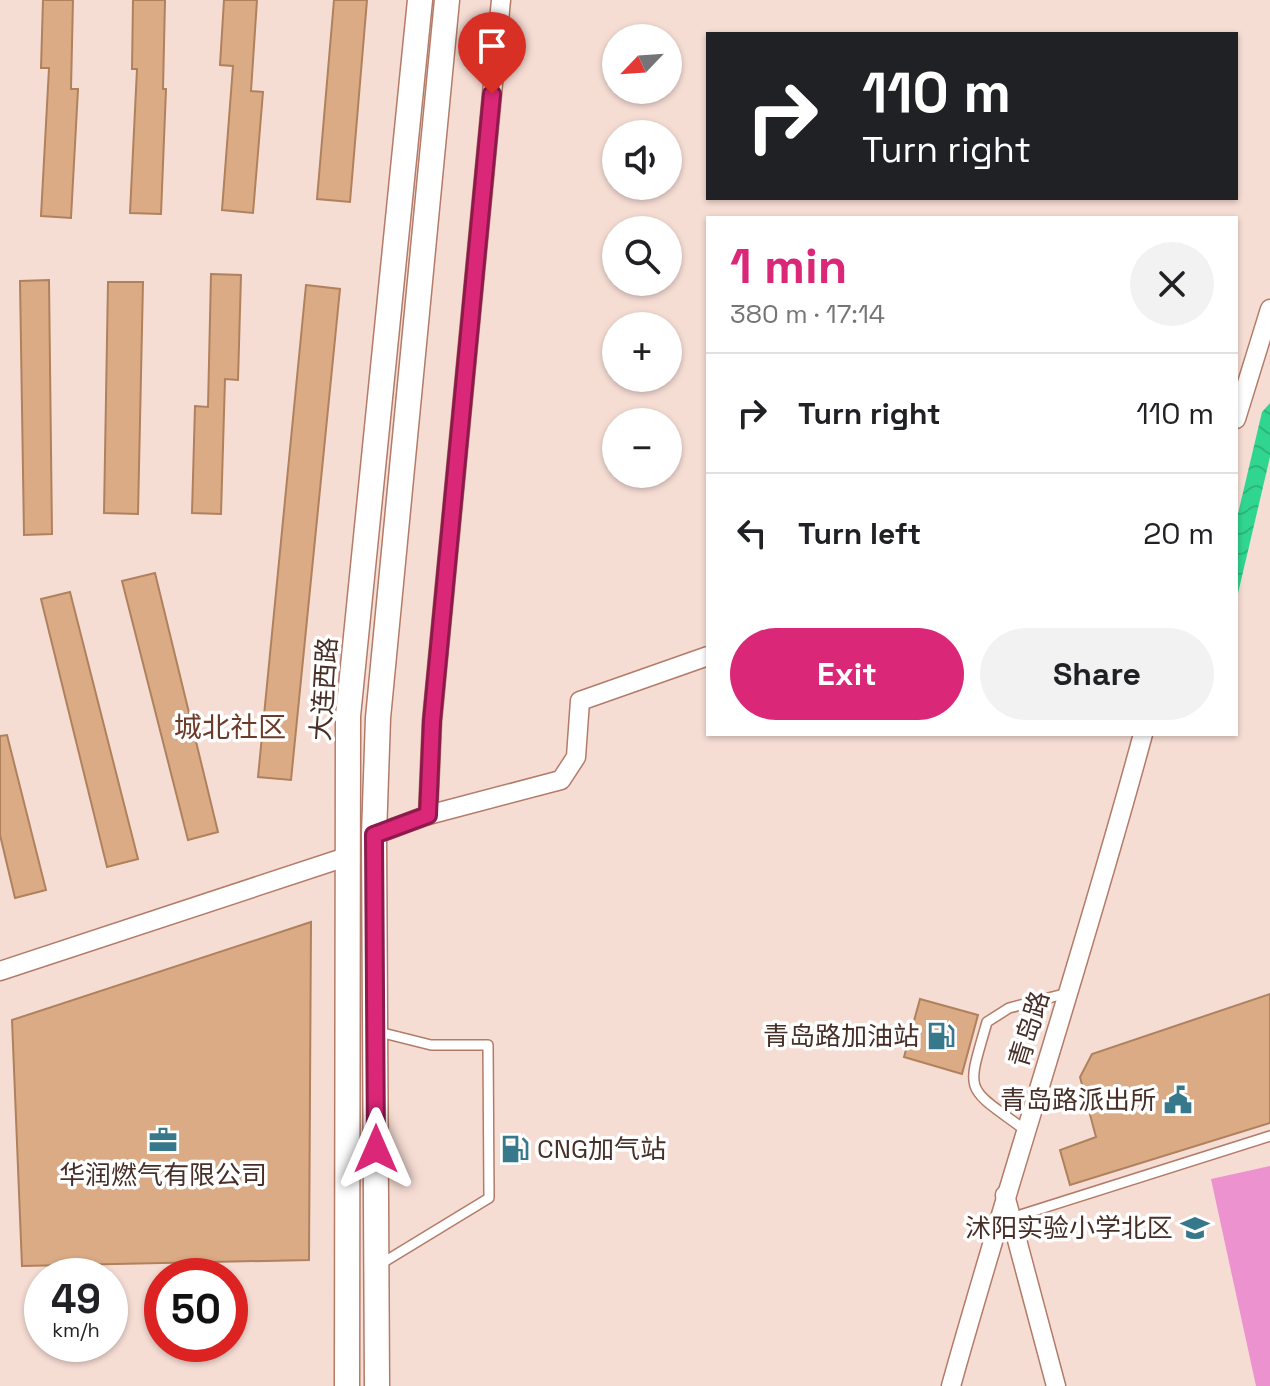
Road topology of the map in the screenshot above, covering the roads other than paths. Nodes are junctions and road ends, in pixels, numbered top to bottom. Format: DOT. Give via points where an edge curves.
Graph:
graph roads {
  1 [pos="420,0"];
  2 [pos="447,0"];
  3 [pos="501,0"];
  4 [pos="1270,309"];
  5 [pos="1261,370"];
  6 [pos="1238,415"];
  7 [pos="706,657"];
  8 [pos="1142,736"];
  9 [pos="428,815"];
  10 [pos="374,835"];
  11 [pos="346,857"];
  12 [pos="0,971"];
  13 [pos="1068,993"];
  14 [pos="375,1031"];
  15 [pos="1025,1130"];
  16 [pos="1270,1136"];
  17 [pos="1004,1194"];
  18 [pos="1011,1218"];
  19 [pos="376,1267"];
  20 [pos="347,1386"];
  21 [pos="377,1386"];
  22 [pos="951,1386"];
  23 [pos="1056,1386"];
  1 -- 11 [label="main road, 大连西路" via="348,716"];
  2 -- 10 [label="main road" via="378,718"];
  3 -- 9 [label="street" via="432,721"];
  4 -- 5 [label="street"];
  5 -- 6 [label="street"];
  7 -- 9 [label="street" via="580,701 576,757 561,780"];
  8 -- 13 [label="street, 青岛路"];
  9 -- 10 [label="street"];
  10 -- 14 [label="main road"];
  11 -- 12 [label="street"];
  11 -- 20 [label="main road, 大连西路"];
  13 -- 15 [label="street, 青岛路"];
  13 -- 15 [label="lane" via="1009,1008 987,1022 971,1077 977,1095"];
  14 -- 19 [label="main road"];
  14 -- 19 [label="lane" via="431,1045 488,1045 489,1182 489,1198"];
  15 -- 17 [label="street, 青岛路"];
  16 -- 18 [label="lane"];
  17 -- 18 [label="street"];
  17 -- 22 [label="street, 青岛路"];
  18 -- 23 [label="street"];
  19 -- 21 [label="main road"];
}
